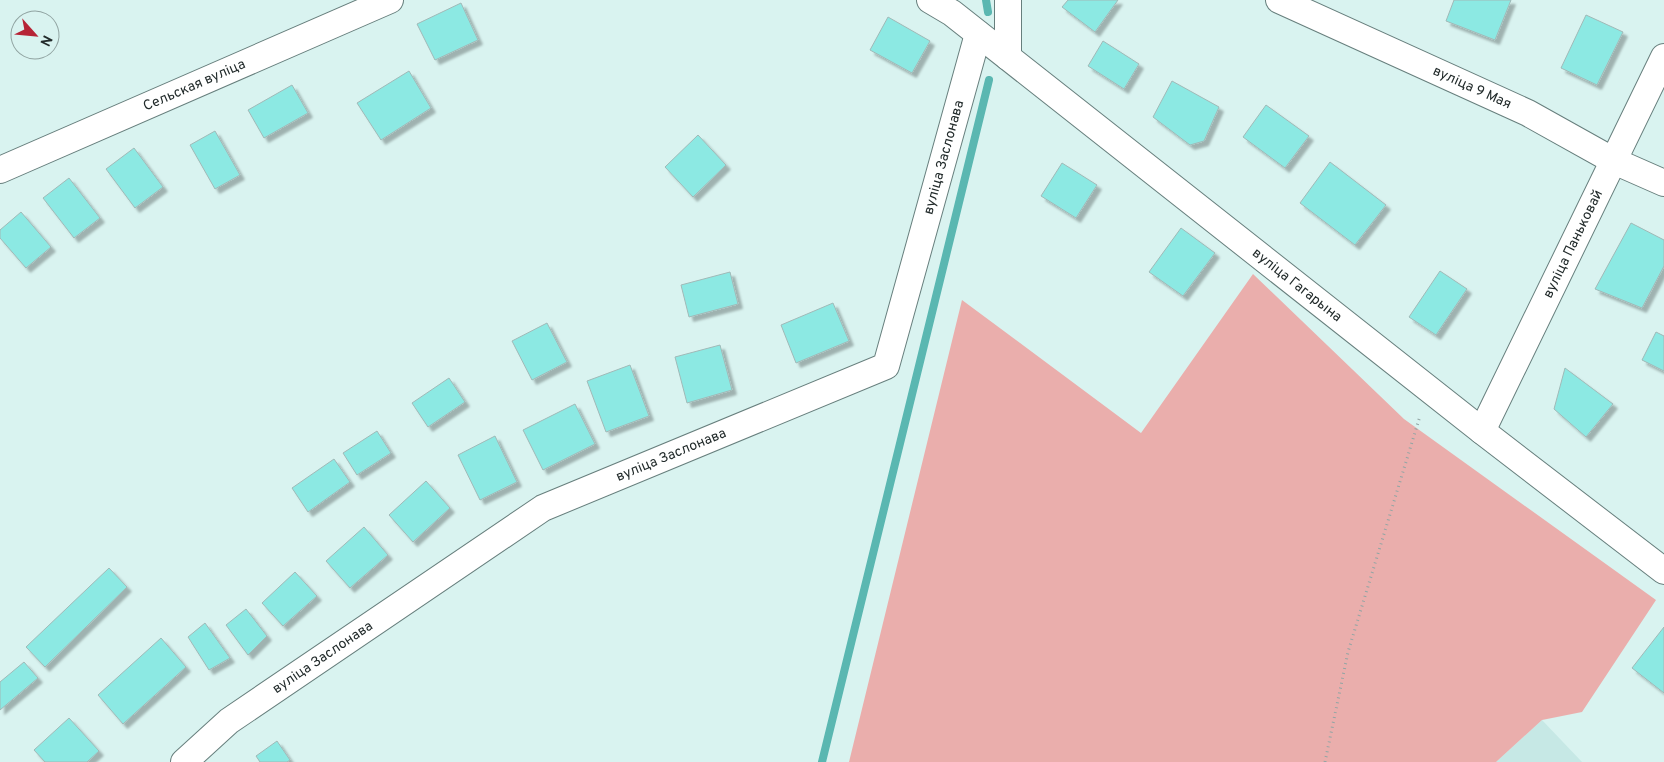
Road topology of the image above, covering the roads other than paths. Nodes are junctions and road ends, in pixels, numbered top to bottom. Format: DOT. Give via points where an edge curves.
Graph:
graph roads {
  1 [pos="390,0"];
  2 [pos="1008,0"];
  3 [pos="1279,0"];
  4 [pos="944,4"];
  5 [pos="978,34"];
  6 [pos="1008,57"];
  7 [pos="1664,57"];
  8 [pos="1614,161"];
  9 [pos="0,170"];
  10 [pos="1664,183"];
  11 [pos="1482,431"];
  12 [pos="1664,571"];
  13 [pos="184,762"];
  1 -- 9 [label="street, Сельская вуліца"];
  2 -- 6 [label="street"];
  3 -- 8 [label="street, вуліца 9 Мая" via="1528,113"];
  4 -- 5 [label="street, вуліца Гагарына"];
  5 -- 6 [label="street, вуліца Гагарына"];
  5 -- 13 [label="street, вуліца Заслонава" via="886,366 543,508 229,721"];
  6 -- 11 [label="street, вуліца Гагарына"];
  7 -- 8 [label="street, вуліца Паньковай"];
  8 -- 10 [label="street, вуліца 9 Мая"];
  8 -- 11 [label="street, вуліца Паньковай"];
  11 -- 12 [label="street, вуліца Гагарына"];
}
